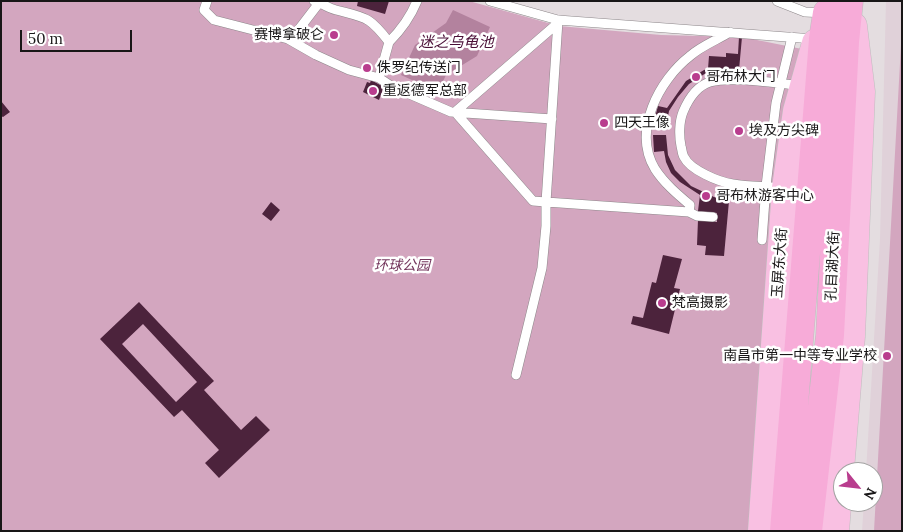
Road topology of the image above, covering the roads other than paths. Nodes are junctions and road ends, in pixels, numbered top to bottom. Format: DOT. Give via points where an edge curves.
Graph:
graph roads {
  1 [pos="207,1"];
  2 [pos="417,1"];
  3 [pos="490,1"];
  4 [pos="777,1"];
  5 [pos="316,2"];
  6 [pos="558,22"];
  7 [pos="829,22"];
  8 [pos="730,32"];
  9 [pos="288,39"];
  10 [pos="389,42"];
  11 [pos="379,78"];
  12 [pos="793,85"];
  13 [pos="455,112"];
  14 [pos="552,119"];
  15 [pos="776,187"];
  16 [pos="546,202"];
  17 [pos="689,212"];
  18 [pos="713,217"];
  19 [pos="762,240"];
  20 [pos="516,375"];
  21 [pos="762,531"];
  22 [pos="784,531"];
  23 [pos="808,531"];
  24 [pos="835,531"];
  1 -- 9 [label="lane" via="204,10 214,20"];
  2 -- 10 [label="lane" via="411,16"];
  3 -- 6 [label="lane"];
  4 -- 7 [label="lane"];
  5 -- 9 [label="lane" via="296,33"];
  5 -- 10 [label="lane" via="372,22"];
  6 -- 8 [label="lane"];
  6 -- 13 [label="lane"];
  6 -- 14 [label="lane"];
  7 -- 8 [label="lane"];
  7 -- 12 [label="main road, 玉屏东大街"];
  7 -- 22 [label="highway, 孔目湖大街"];
  7 -- 23 [label="highway, 孔目湖大街" via="830,335"];
  7 -- 24 [label="main road" via="861,92 851,336"];
  8 -- 17 [label="lane" via="690,55 672,73 660,89 648,127 648,149 655,168 690,205"];
  9 -- 11 [label="lane" via="348,70"];
  10 -- 11 [label="lane"];
  11 -- 13 [label="lane"];
  12 -- 15 [label="main road, 玉屏东大街" via="797,111"];
  12 -- 15 [label="lane" via="724,80 708,83 697,90 686,104 681,118 679,139 684,158 695,169 733,184"];
  13 -- 14 [label="lane"];
  13 -- 16 [label="lane" via="533,201"];
  14 -- 16 [label="lane"];
  15 -- 19 [label="lane"];
  15 -- 21 [label="main road, 玉屏东大街"];
  16 -- 17 [label="lane"];
  16 -- 20 [label="lane" via="542,268"];
  17 -- 18 [label="lane"];
}
